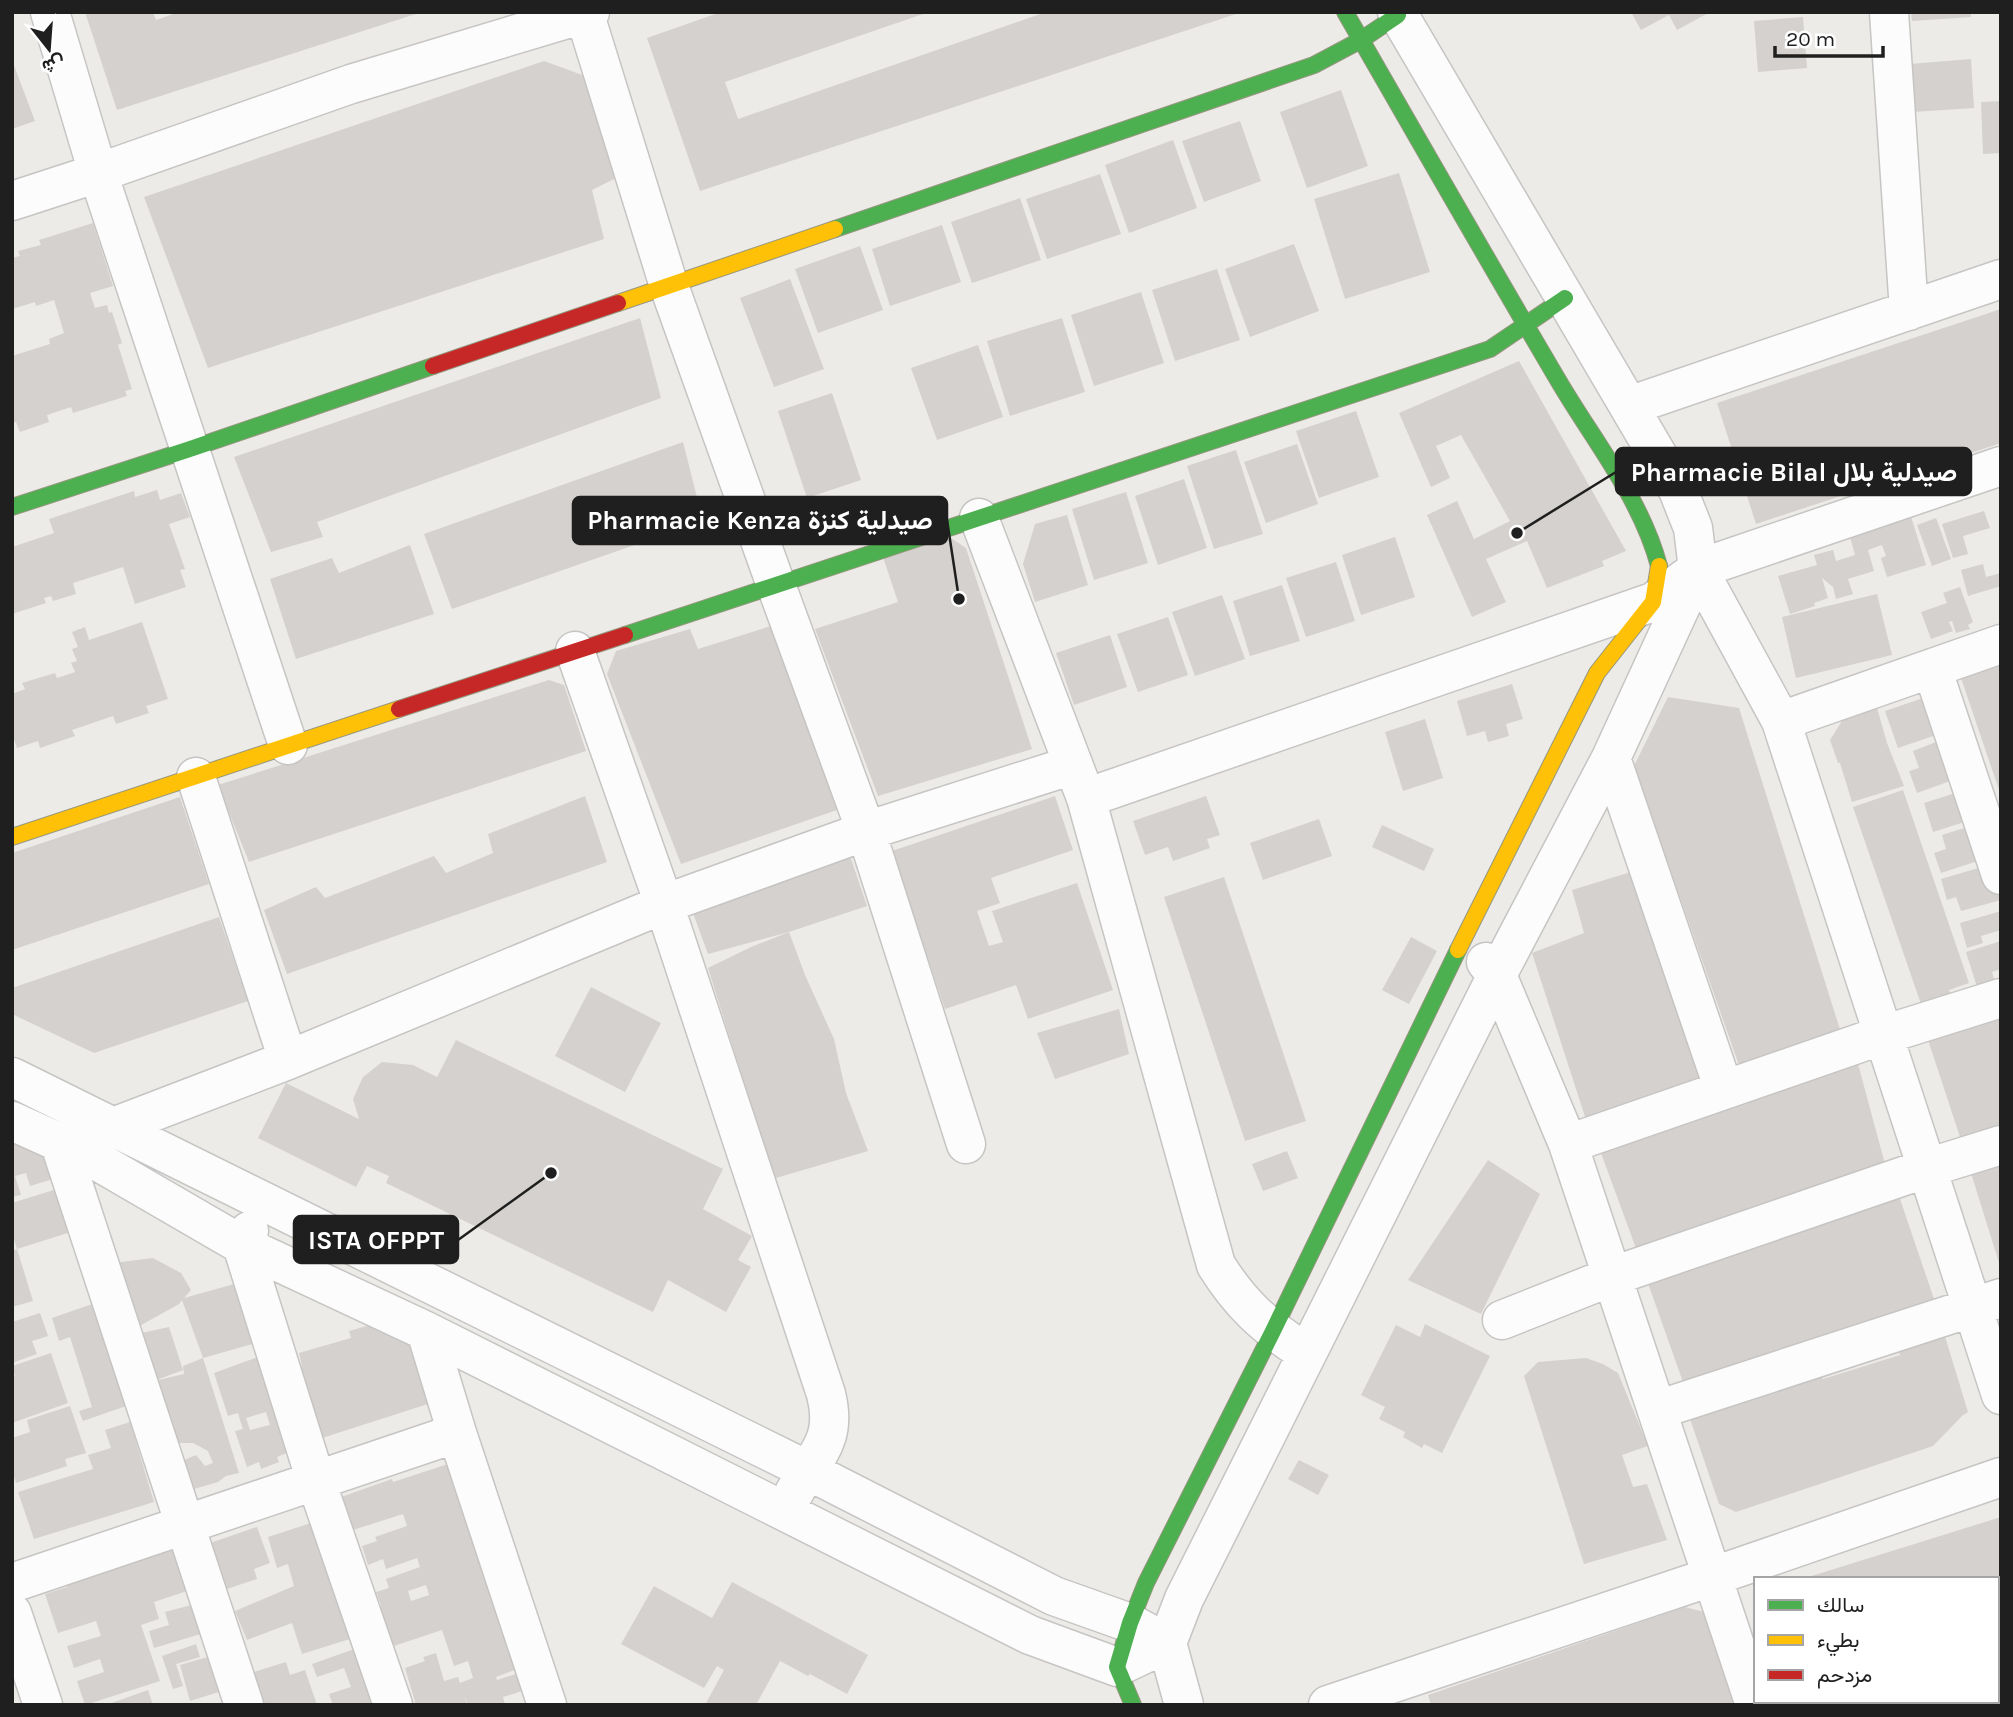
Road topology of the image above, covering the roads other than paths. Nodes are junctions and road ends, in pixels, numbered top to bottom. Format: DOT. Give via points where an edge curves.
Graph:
graph roads {
  1 [pos="50,12"];
  2 [pos="1345,12"];
  3 [pos="1889,12"];
  4 [pos="587,13"];
  5 [pos="1398,13"];
  6 [pos="1362,40"];
  7 [pos="98,173"];
  8 [pos="12,201"];
  9 [pos="2001,279"];
  10 [pos="669,286"];
  11 [pos="1565,298"];
  12 [pos="1909,311"];
  13 [pos="1526,323"];
  14 [pos="1629,406"];
  15 [pos="190,449"];
  16 [pos="2001,466"];
  17 [pos="12,508"];
  18 [pos="979,518"];
  19 [pos="1698,569"];
  20 [pos="776,585"];
  21 [pos="1653,602"];
  22 [pos="2001,644"];
  23 [pos="575,651"];
  24 [pos="1932,668"];
  25 [pos="1781,721"];
  26 [pos="288,745"];
  27 [pos="1611,758"];
  28 [pos="196,777"];
  29 [pos="1080,781"];
  30 [pos="866,831"];
  31 [pos="12,837"];
  32 [pos="2001,875"];
  33 [pos="664,904"];
  34 [pos="1465,936"];
  35 [pos="1497,975"];
  36 [pos="2001,998"];
  37 [pos="1883,1035"];
  38 [pos="288,1060"];
  39 [pos="12,1077"];
  40 [pos="1724,1090"];
  41 [pos="12,1121"];
  42 [pos="116,1126"];
  43 [pos="59,1141"];
  44 [pos="966,1144"];
  45 [pos="1568,1144"];
  46 [pos="2001,1145"];
  47 [pos="1927,1168"];
  48 [pos="266,1202"];
  49 [pos="242,1245"];
  50 [pos="1613,1276"];
  51 [pos="1986,1303"];
  52 [pos="1502,1320"];
  53 [pos="426,1331"];
  54 [pos="1273,1331"];
  55 [pos="1307,1353"];
  56 [pos="2001,1395"];
  57 [pos="1657,1410"];
  58 [pos="457,1433"];
  59 [pos="807,1470"];
  60 [pos="2001,1477"];
  61 [pos="316,1481"];
  62 [pos="784,1511"];
  63 [pos="185,1524"];
  64 [pos="1714,1576"];
  65 [pos="12,1583"];
  66 [pos="12,1613"];
  67 [pos="1130,1623"];
  68 [pos="1167,1643"];
  69 [pos="1117,1667"];
  70 [pos="1390,1695"];
  71 [pos="1754,1702"];
  72 [pos="43,1705"];
  73 [pos="244,1705"];
  74 [pos="393,1705"];
  75 [pos="547,1705"];
  76 [pos="1133,1705"];
  77 [pos="1184,1705"];
  78 [pos="1328,1705"];
  1 -- 7 [label="street"];
  2 -- 6 [label="street"];
  3 -- 12 [label="street"];
  4 -- 7 [label="street" via="351,84"];
  4 -- 10 [label="street"];
  5 -- 6 [label="street"];
  5 -- 11 [label="street"];
  6 -- 10 [label="street" via="1314,65"];
  6 -- 13 [label="street"];
  7 -- 8 [label="street"];
  7 -- 15 [label="street"];
  9 -- 12 [label="street"];
  10 -- 15 [label="street"];
  10 -- 20 [label="street"];
  11 -- 13 [label="street"];
  11 -- 14 [label="street"];
  12 -- 14 [label="street"];
  13 -- 18 [label="street" via="1490,349"];
  13 -- 21 [label="street" via="1639,515 1659,565"];
  14 -- 19 [label="street" via="1678,490 1693,528"];
  15 -- 17 [label="street"];
  15 -- 26 [label="street"];
  16 -- 19 [label="street"];
  18 -- 20 [label="street"];
  18 -- 29 [label="street"];
  19 -- 21 [label="street"];
  19 -- 25 [label="street"];
  19 -- 27 [label="street"];
  20 -- 23 [label="street"];
  20 -- 30 [label="street"];
  21 -- 29 [label="street"];
  21 -- 34 [label="street" via="1597,673"];
  22 -- 24 [label="street"];
  23 -- 26 [label="street"];
  23 -- 33 [label="street"];
  24 -- 25 [label="street"];
  24 -- 32 [label="street"];
  25 -- 37 [label="street"];
  26 -- 28 [label="street"];
  27 -- 35 [label="street"];
  27 -- 40 [label="street"];
  28 -- 31 [label="street"];
  28 -- 38 [label="street"];
  29 -- 30 [label="street"];
  29 -- 54 [label="street" via="1216,1265 1236,1295"];
  30 -- 33 [label="street"];
  30 -- 44 [label="street"];
  33 -- 38 [label="street"];
  33 -- 59 [label="street" via="831,1412 830,1431"];
  34 -- 35 [label="street"];
  34 -- 54 [label="street"];
  35 -- 45 [label="street"];
  35 -- 55 [label="street"];
  36 -- 37 [label="street"];
  37 -- 40 [label="street"];
  37 -- 47 [label="street"];
  38 -- 42 [label="street"];
  39 -- 42 [label="street"];
  40 -- 45 [label="street"];
  41 -- 43 [label="street"];
  42 -- 48 [label="street"];
  43 -- 49 [label="street"];
  43 -- 63 [label="street"];
  45 -- 50 [label="street"];
  46 -- 47 [label="street"];
  47 -- 50 [label="street"];
  47 -- 51 [label="street"];
  48 -- 49 [label="street"];
  48 -- 59 [label="street"];
  49 -- 53 [label="street"];
  49 -- 61 [label="street"];
  50 -- 52 [label="street"];
  50 -- 57 [label="street"];
  51 -- 56 [label="street"];
  51 -- 57 [label="street"];
  53 -- 58 [label="street"];
  53 -- 62 [label="street"];
  54 -- 55 [label="street"];
  54 -- 67 [label="street"];
  55 -- 68 [label="street" via="1184,1599"];
  57 -- 64 [label="street"];
  58 -- 61 [label="street"];
  58 -- 75 [label="street"];
  59 -- 62 [label="street"];
  59 -- 67 [label="street" via="1054,1596"];
  60 -- 64 [label="street"];
  61 -- 63 [label="street"];
  61 -- 74 [label="street"];
  62 -- 69 [label="street" via="1030,1635"];
  63 -- 65 [label="street"];
  63 -- 73 [label="street"];
  64 -- 70 [label="street"];
  64 -- 71 [label="street"];
  66 -- 72 [label="street"];
  67 -- 68 [label="street"];
  67 -- 69 [label="street"];
  68 -- 69 [label="street"];
  68 -- 77 [label="street"];
  69 -- 76 [label="street"];
  70 -- 78 [label="street"];
}
